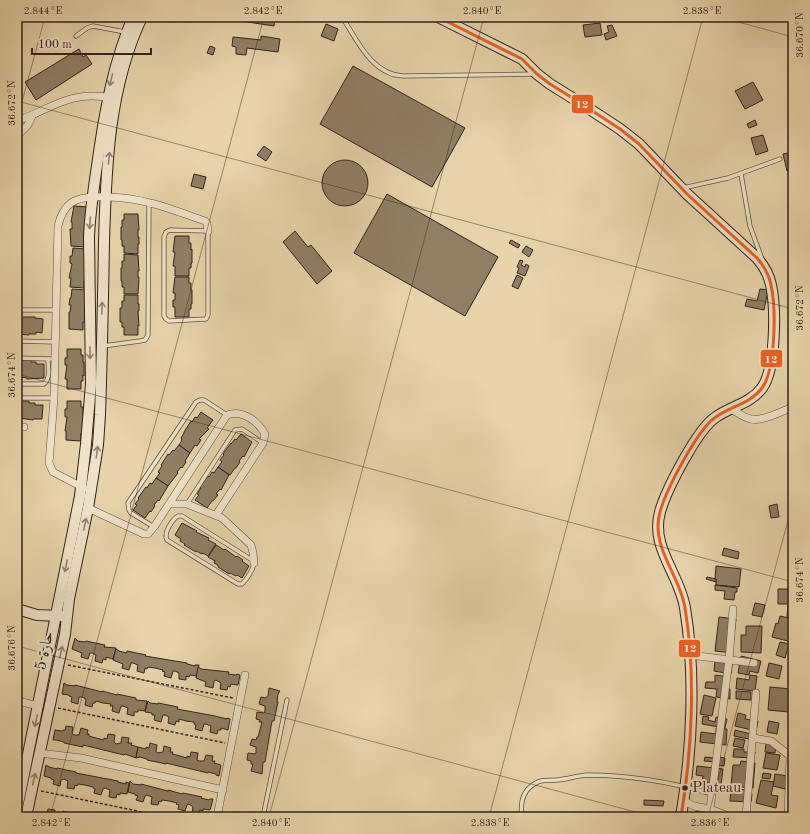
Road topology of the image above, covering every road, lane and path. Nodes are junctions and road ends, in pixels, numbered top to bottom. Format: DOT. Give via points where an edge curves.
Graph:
graph roads {
  1 [pos="133,17"];
  2 [pos="142,17"];
  3 [pos="342,17"];
  4 [pos="438,17"];
  5 [pos="456,21"];
  6 [pos="128,35"];
  7 [pos="76,36"];
  8 [pos="537,74"];
  9 [pos="112,98"];
  10 [pos="32,116"];
  11 [pos="17,121"];
  12 [pos="17,136"];
  13 [pos="780,158"];
  14 [pos="741,174"];
  15 [pos="682,188"];
  16 [pos="93,196"];
  17 [pos="106,197"];
  18 [pos="149,202"];
  19 [pos="208,231"];
  20 [pos="762,264"];
  21 [pos="17,310"];
  22 [pos="56,310"];
  23 [pos="17,341"];
  24 [pos="55,342"];
  25 [pos="101,346"];
  26 [pos="17,358"];
  27 [pos="52,359"];
  28 [pos="17,384"];
  29 [pos="17,398"];
  30 [pos="54,398"];
  31 [pos="793,407"];
  32 [pos="731,409"];
  33 [pos="227,416"];
  34 [pos="263,443"];
  35 [pos="81,486"];
  36 [pos="91,491"];
  37 [pos="170,504"];
  38 [pos="187,504"];
  39 [pos="88,508"];
  40 [pos="216,515"];
  41 [pos="154,528"];
  42 [pos="254,563"];
  43 [pos="733,609"];
  44 [pos="17,610"];
  45 [pos="37,615"];
  46 [pos="56,615"];
  47 [pos="67,618"];
  48 [pos="54,626"];
  49 [pos="66,629"];
  50 [pos="690,655"];
  51 [pos="728,660"];
  52 [pos="58,663"];
  53 [pos="754,663"];
  54 [pos="245,675"];
  55 [pos="756,693"];
  56 [pos="241,700"];
  57 [pos="287,700"];
  58 [pos="17,701"];
  59 [pos="44,706"];
  60 [pos="753,738"];
  61 [pos="232,744"];
  62 [pos="39,752"];
  63 [pos="686,786"];
  64 [pos="31,789"];
  65 [pos="223,790"];
  66 [pos="712,794"];
  67 [pos="684,801"];
  68 [pos="17,809"];
  69 [pos="710,809"];
  70 [pos="26,817"];
  71 [pos="166,817"];
  72 [pos="217,817"];
  73 [pos="263,817"];
  74 [pos="522,817"];
  75 [pos="681,817"];
  76 [pos="731,817"];
  77 [pos="746,817"];
  78 [pos="788,817"];
  1 -- 6 [label="street"];
  2 -- 6 [label="street"];
  3 -- 8 [label="lane" via="374,63 392,75"];
  4 -- 5 [label="street"];
  5 -- 8 [label="street" via="522,59"];
  6 -- 7 [label="lane" via="93,26"];
  6 -- 9 [label="street"];
  8 -- 15 [label="street" via="620,129 639,144"];
  9 -- 10 [label="street" via="74,98"];
  9 -- 16 [label="street, حارة 5"];
  17 -- 9 [label="street, حارة 5, one-way"];
  10 -- 11 [label="street"];
  10 -- 12 [label="street" via="28,125"];
  13 -- 14 [label="lane"];
  14 -- 15 [label="lane"];
  14 -- 20 [label="lane" via="749,222 762,257"];
  15 -- 20 [label="street"];
  16 -- 17 [label="street"];
  16 -- 22 [label="street" via="72,202 60,218"];
  16 -- 35 [label="street, حارة 5, one-way" via="89,237 91,384"];
  17 -- 18 [label="street"];
  25 -- 17 [label="street, حارة 5, one-way"];
  18 -- 19 [label="street" via="205,221"];
  18 -- 25 [label="lane" via="148,335 145,340"];
  19 -- 19 [label="lane" via="166,232 164,316 169,321 206,319"];
  20 -- 32 [label="street" via="769,278 772,293 774,326 770,372 758,393"];
  21 -- 22 [label="lane"];
  22 -- 24 [label="street"];
  23 -- 24 [label="lane"];
  24 -- 27 [label="street"];
  36 -- 25 [label="street, حارة 5, one-way" via="98,445"];
  26 -- 27 [label="lane"];
  27 -- 28 [label="lane" via="47,382"];
  27 -- 30 [label="street"];
  29 -- 30 [label="lane"];
  30 -- 35 [label="street" via="50,467 56,474"];
  31 -- 32 [label="street" via="756,420"];
  32 -- 50 [label="street" via="711,420 701,431 675,478 659,520 661,546 683,596"];
  33 -- 34 [label="street" via="232,413 251,418 265,434"];
  33 -- 37 [label="street"];
  33 -- 41 [label="lane" via="204,400 196,402 128,503 131,513"];
  34 -- 38 [label="lane" via="242,428 235,430"];
  34 -- 40 [label="street"];
  35 -- 36 [label="street"];
  35 -- 46 [label="street, حارة 5, one-way"];
  36 -- 39 [label="street, حارة 5"];
  37 -- 38 [label="street"];
  37 -- 41 [label="street"];
  38 -- 40 [label="street"];
  39 -- 41 [label="street" via="144,534"];
  47 -- 39 [label="street, حارة 5, one-way"];
  40 -- 42 [label="street" via="228,522 251,545"];
  42 -- 42 [label="lane" via="182,516 175,518 165,533 167,540 238,584 244,582"];
  43 -- 51 [label="street"];
  44 -- 45 [label="street"];
  45 -- 46 [label="street"];
  45 -- 48 [label="street"];
  46 -- 47 [label="street"];
  46 -- 48 [label="street, حارة 5"];
  47 -- 49 [label="street, حارة 5"];
  48 -- 49 [label="street"];
  48 -- 59 [label="street, حارة 5"];
  52 -- 49 [label="street, حارة 5, one-way"];
  50 -- 51 [label="street"];
  50 -- 63 [label="street" via="690,729"];
  51 -- 53 [label="street"];
  51 -- 66 [label="street"];
  52 -- 56 [label="path"];
  52 -- 59 [label="street, حارة 5"];
  54 -- 56 [label="street"];
  55 -- 60 [label="street"];
  56 -- 61 [label="street"];
  57 -- 73 [label="lane"];
  58 -- 59 [label="street"];
  59 -- 61 [label="path"];
  59 -- 62 [label="street, حارة 5"];
  59 -- 68 [label="street, حارة 5, one-way"];
  60 -- 77 [label="street"];
  60 -- 78 [label="street" via="771,741 790,756"];
  61 -- 65 [label="street"];
  64 -- 62 [label="street, حارة 5, one-way"];
  62 -- 65 [label="street" via="81,758"];
  63 -- 66 [label="lane"];
  63 -- 67 [label="street"];
  63 -- 74 [label="lane" via="629,777 586,775 541,780 534,783 524,794 520,805"];
  64 -- 70 [label="street, حارة 5"];
  64 -- 71 [label="path"];
  65 -- 72 [label="street"];
  66 -- 69 [label="street"];
  67 -- 69 [label="street"];
  67 -- 75 [label="street"];
  69 -- 76 [label="street"];
}
